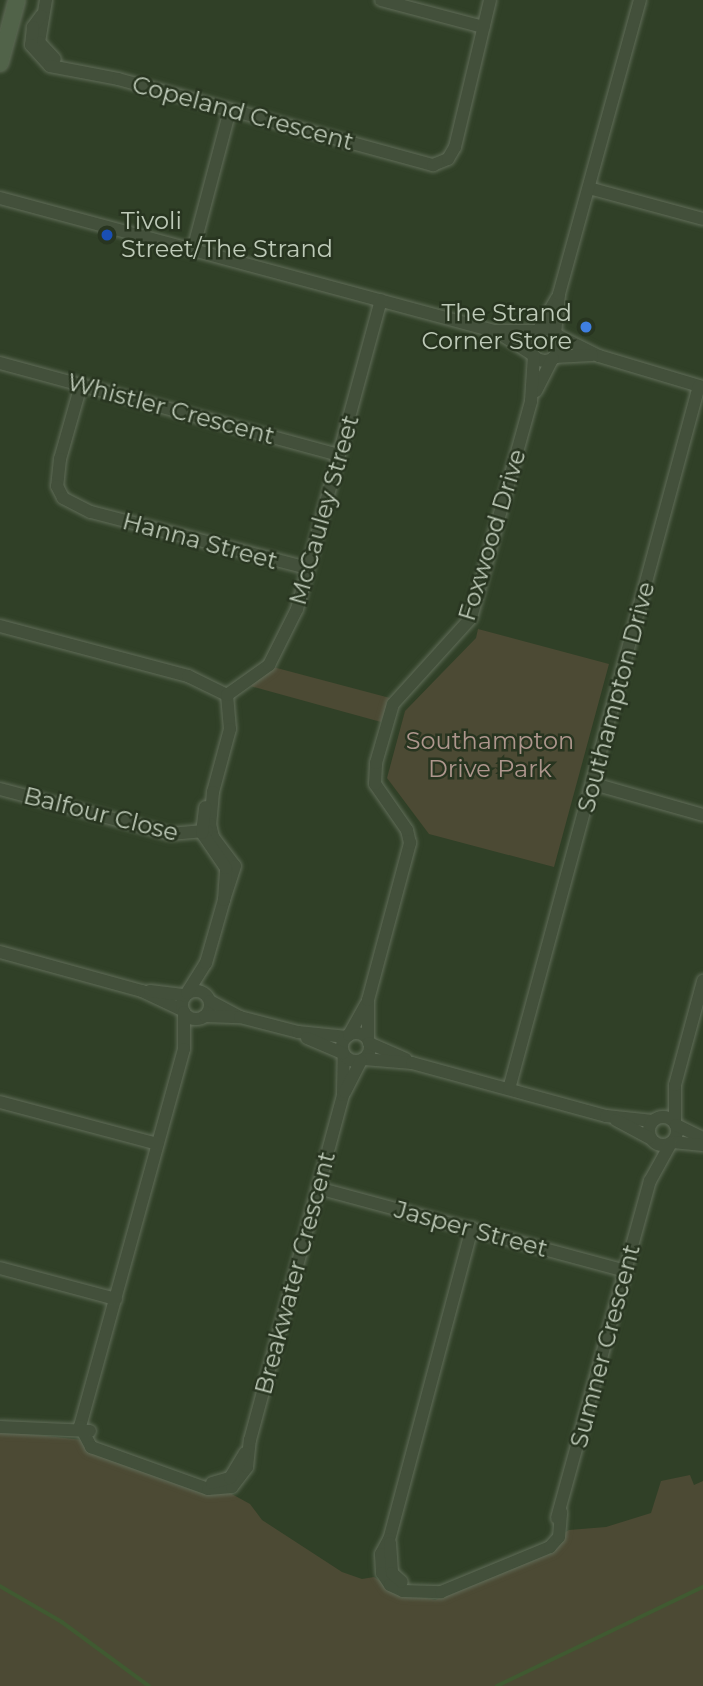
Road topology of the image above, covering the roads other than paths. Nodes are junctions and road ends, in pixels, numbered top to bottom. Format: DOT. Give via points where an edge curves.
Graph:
graph roads {
  1 [pos="17,0"];
  2 [pos="46,0"];
  3 [pos="381,0"];
  4 [pos="490,0"];
  5 [pos="640,0"];
  6 [pos="483,27"];
  7 [pos="0,63"];
  8 [pos="230,110"];
  9 [pos="589,188"];
  10 [pos="0,198"];
  11 [pos="703,219"];
  12 [pos="193,250"];
  13 [pos="559,294"];
  14 [pos="381,300"];
  15 [pos="494,331"];
  16 [pos="537,331"];
  17 [pos="556,334"];
  18 [pos="533,355"];
  19 [pos="599,356"];
  20 [pos="554,358"];
  21 [pos="1,362"];
  22 [pos="81,385"];
  23 [pos="701,387"];
  24 [pos="531,401"];
  25 [pos="339,454"];
  26 [pos="308,568"];
  27 [pos="0,626"];
  28 [pos="230,693"];
  29 [pos="594,784"];
  30 [pos="0,789"];
  31 [pos="703,815"];
  32 [pos="206,832"];
  33 [pos="0,952"];
  34 [pos="206,962"];
  35 [pos="703,981"];
  36 [pos="142,991"];
  37 [pos="186,994"];
  38 [pos="209,1000"];
  39 [pos="368,1000"];
  40 [pos="183,1011"];
  41 [pos="203,1017"];
  42 [pos="240,1017"];
  43 [pos="298,1032"];
  44 [pos="348,1036"];
  45 [pos="368,1041"];
  46 [pos="184,1049"];
  47 [pos="344,1055"];
  48 [pos="362,1060"];
  49 [pos="412,1063"];
  50 [pos="675,1085"];
  51 [pos="509,1089"];
  52 [pos="343,1095"];
  53 [pos="0,1102"];
  54 [pos="606,1116"];
  55 [pos="654,1120"];
  56 [pos="675,1124"];
  57 [pos="703,1138"];
  58 [pos="651,1139"];
  59 [pos="672,1142"];
  60 [pos="158,1144"];
  61 [pos="703,1145"];
  62 [pos="649,1181"];
  63 [pos="318,1188"];
  64 [pos="472,1228"];
  65 [pos="0,1268"];
  66 [pos="625,1271"];
  67 [pos="116,1299"];
  68 [pos="0,1427"];
  69 [pos="85,1432"];
  1 -- 7 [label="main road"];
  2 -- 8 [label="street, Copeland Crescent" via="40,42 45,53 75,68"];
  3 -- 6 [label="street"];
  4 -- 6 [label="street"];
  5 -- 9 [label="street"];
  6 -- 8 [label="street, Copeland Crescent" via="452,154 426,165"];
  8 -- 12 [label="street"];
  9 -- 11 [label="street"];
  9 -- 13 [label="street"];
  10 -- 12 [label="street"];
  12 -- 14 [label="street"];
  13 -- 16 [label="street"];
  13 -- 17 [label="street"];
  14 -- 15 [label="street"];
  14 -- 25 [label="street, McCauley Street"];
  15 -- 16 [label="street"];
  15 -- 18 [label="street"];
  16 -- 17 [label="street"];
  16 -- 18 [label="street" via="529,341"];
  17 -- 19 [label="street"];
  17 -- 20 [label="street" via="561,345"];
  18 -- 20 [label="street"];
  18 -- 24 [label="street, Foxwood Drive"];
  19 -- 20 [label="street"];
  19 -- 23 [label="street"];
  20 -- 24 [label="street, Foxwood Drive"];
  21 -- 22 [label="street, Whistler Crescent"];
  22 -- 25 [label="street, Whistler Crescent"];
  22 -- 26 [label="street, Hanna Street" via="49,483 55,501 69,510"];
  23 -- 29 [label="street, Southampton Drive"];
  24 -- 39 [label="street, Foxwood Drive" via="471,618 393,704 376,763 375,784 407,830 410,843"];
  25 -- 26 [label="street, McCauley Street"];
  26 -- 28 [label="street, McCauley Street" via="297,609 274,658"];
  27 -- 28 [label="street" via="188,676 220,680"];
  28 -- 32 [label="street" via="238,711"];
  29 -- 31 [label="street"];
  29 -- 51 [label="street, Southampton Drive"];
  30 -- 32 [label="street, Balfour Close" via="170,834"];
  32 -- 34 [label="street" via="235,866"];
  33 -- 36 [label="street"];
  34 -- 37 [label="street"];
  34 -- 38 [label="street"];
  35 -- 50 [label="street"];
  36 -- 37 [label="street"];
  36 -- 40 [label="street"];
  37 -- 38 [label="street" via="198,991"];
  37 -- 40 [label="street"];
  38 -- 41 [label="street"];
  38 -- 42 [label="street"];
  39 -- 44 [label="street, Foxwood Drive"];
  39 -- 45 [label="street, Foxwood Drive"];
  40 -- 41 [label="street" via="190,1018"];
  40 -- 46 [label="street"];
  41 -- 42 [label="street"];
  41 -- 46 [label="street"];
  42 -- 43 [label="street"];
  43 -- 44 [label="street"];
  43 -- 47 [label="street"];
  44 -- 45 [label="street" via="359,1034"];
  44 -- 47 [label="street, Foxwood Drive"];
  45 -- 48 [label="street, Breakwater Crescent"];
  45 -- 49 [label="street"];
  46 -- 60 [label="street"];
  47 -- 48 [label="street"];
  47 -- 52 [label="street, Breakwater Crescent"];
  48 -- 49 [label="street"];
  48 -- 52 [label="street, Breakwater Crescent"];
  49 -- 51 [label="street"];
  50 -- 55 [label="street"];
  50 -- 56 [label="street"];
  51 -- 54 [label="street"];
  52 -- 63 [label="street, Breakwater Crescent"];
  53 -- 60 [label="street"];
  54 -- 55 [label="street"];
  54 -- 58 [label="street"];
  55 -- 56 [label="street" via="667,1117"];
  55 -- 58 [label="street"];
  56 -- 57 [label="street"];
  56 -- 59 [label="street"];
  58 -- 59 [label="street" via="659,1145"];
  58 -- 62 [label="street, Sumner Crescent"];
  59 -- 61 [label="street"];
  59 -- 62 [label="street, Sumner Crescent"];
  60 -- 67 [label="street"];
  62 -- 66 [label="street, Sumner Crescent"];
  63 -- 64 [label="street, Jasper Street"];
  63 -- 69 [label="street, Breakwater Crescent" via="247,1451 232,1482 194,1481 121,1455"];
  64 -- 66 [label="street, Jasper Street"];
  64 -- 66 [label="street, Sumner Crescent" via="389,1539 387,1572 402,1583 432,1593 535,1552 552,1533"];
  65 -- 67 [label="street"];
  67 -- 69 [label="street" via="90,1395"];
  68 -- 69 [label="street"];
}
